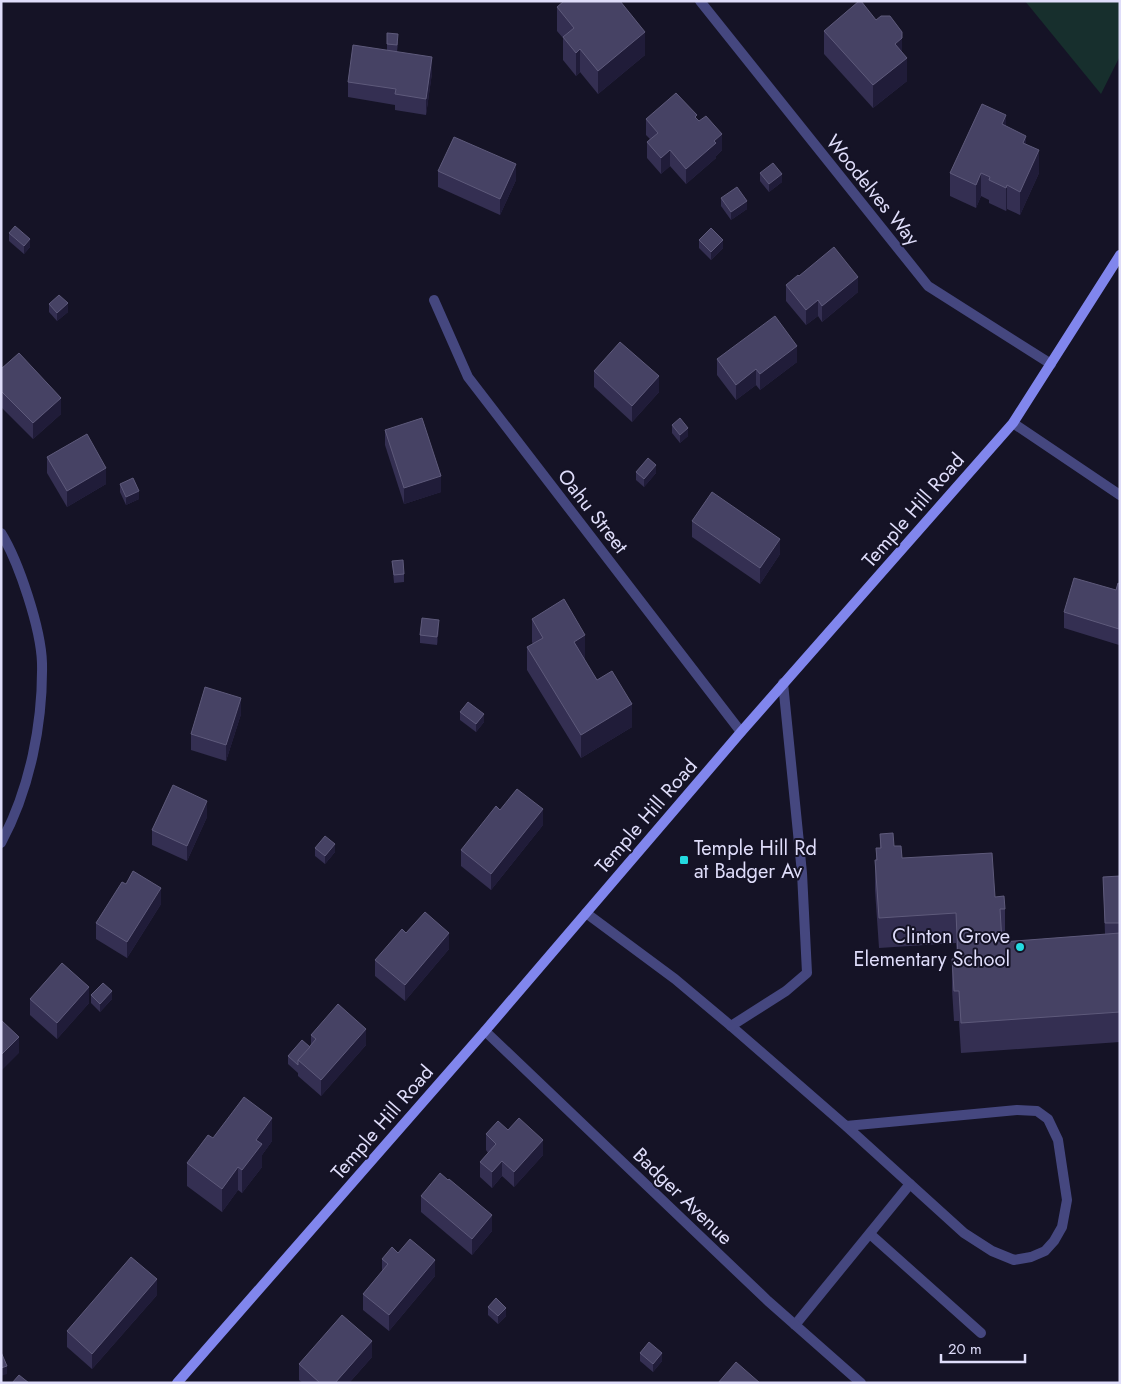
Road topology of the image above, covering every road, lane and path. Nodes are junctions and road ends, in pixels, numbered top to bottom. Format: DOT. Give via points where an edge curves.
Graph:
graph roads {
  1 [pos="700,1"];
  2 [pos="1120,254"];
  3 [pos="434,300"];
  4 [pos="1051,364"];
  5 [pos="1014,423"];
  6 [pos="1120,495"];
  7 [pos="1,533"];
  8 [pos="783,684"];
  9 [pos="741,732"];
  10 [pos="1,843"];
  11 [pos="586,913"];
  12 [pos="731,1026"];
  13 [pos="485,1031"];
  14 [pos="846,1126"];
  15 [pos="910,1184"];
  16 [pos="870,1234"];
  17 [pos="795,1325"];
  18 [pos="981,1332"];
  19 [pos="177,1383"];
  20 [pos="861,1383"];
  1 -- 4 [label="street, Woodelves Way" via="928,286"];
  2 -- 4 [label="main road, Temple Hill Road"];
  3 -- 9 [label="street, Oahu Street" via="468,377"];
  4 -- 5 [label="main road, Temple Hill Road"];
  5 -- 6 [label="street"];
  5 -- 8 [label="main road, Temple Hill Road"];
  7 -- 10 [label="street" via="10,547 25,590 42,662 36,741 26,780"];
  8 -- 9 [label="main road, Temple Hill Road"];
  8 -- 12 [label="street" via="802,873 807,973 786,991"];
  9 -- 11 [label="main road, Temple Hill Road"];
  11 -- 12 [label="street" via="675,979"];
  11 -- 13 [label="main road, Temple Hill Road"];
  12 -- 14 [label="street"];
  13 -- 17 [label="street, Badger Avenue"];
  13 -- 19 [label="main road, Temple Hill Road"];
  14 -- 15 [label="street"];
  14 -- 15 [label="street" via="1017,1110 1037,1111 1048,1120 1058,1140 1067,1200 1062,1227 1045,1252 1014,1260 992,1251 964,1233"];
  15 -- 16 [label="street"];
  16 -- 17 [label="street"];
  16 -- 18 [label="street"];
  17 -- 20 [label="street, Badger Avenue"];
}
